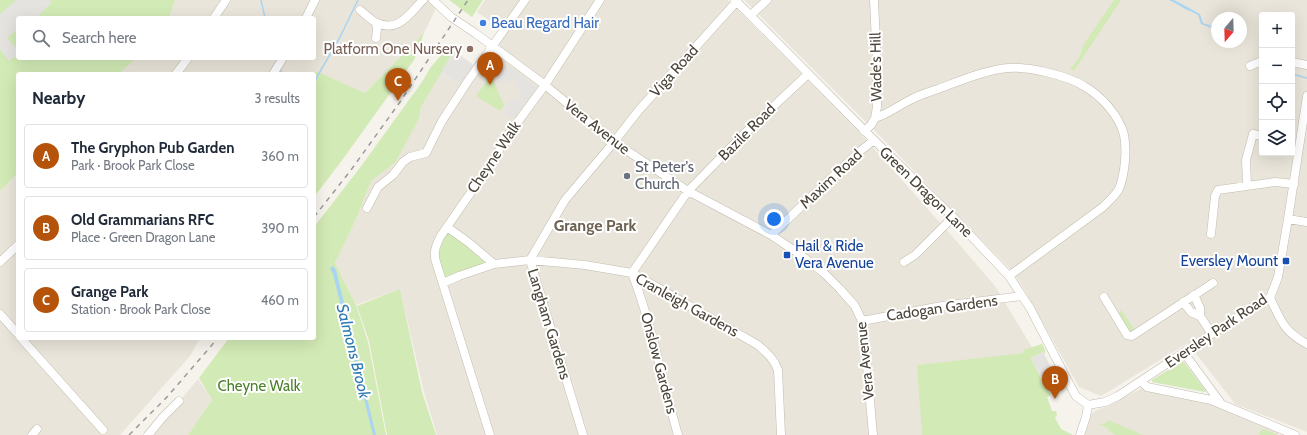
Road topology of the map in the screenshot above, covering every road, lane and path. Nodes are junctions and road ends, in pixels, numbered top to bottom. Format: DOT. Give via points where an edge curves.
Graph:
graph roads {
  1 [pos="226,0"];
  2 [pos="315,0"];
  3 [pos="423,0"];
  4 [pos="433,0"];
  5 [pos="526,0"];
  6 [pos="600,0"];
  7 [pos="767,0"];
  8 [pos="874,0"];
  9 [pos="736,1"];
  10 [pos="360,10"];
  11 [pos="751,15"];
  12 [pos="215,16"];
  13 [pos="307,16"];
  14 [pos="376,22"];
  15 [pos="376,38"];
  16 [pos="493,47"];
  17 [pos="186,60"];
  18 [pos="282,60"];
  19 [pos="1259,62"];
  20 [pos="1295,63"];
  21 [pos="1307,65"];
  22 [pos="1250,66"];
  23 [pos="178,72"];
  24 [pos="275,72"];
  25 [pos="808,74"];
  26 [pos="545,85"];
  27 [pos="1307,96"];
  28 [pos="875,118"];
  29 [pos="864,131"];
  30 [pos="1304,133"];
  31 [pos="1259,135"];
  32 [pos="874,140"];
  33 [pos="614,142"];
  34 [pos="1294,184"];
  35 [pos="1247,185"];
  36 [pos="688,191"];
  37 [pos="367,208"];
  38 [pos="953,217"];
  39 [pos="1288,219"];
  40 [pos="1307,222"];
  41 [pos="447,227"];
  42 [pos="1211,234"];
  43 [pos="771,235"];
  44 [pos="16,247"];
  45 [pos="530,260"];
  46 [pos="0,262"];
  47 [pos="904,262"];
  48 [pos="494,264"];
  49 [pos="632,273"];
  50 [pos="1009,276"];
  51 [pos="443,283"];
  52 [pos="1213,283"];
  53 [pos="1194,295"];
  54 [pos="1022,296"];
  55 [pos="1104,297"];
  56 [pos="1270,298"];
  57 [pos="1183,302"];
  58 [pos="0,314"];
  59 [pos="1200,316"];
  60 [pos="862,321"];
  61 [pos="16,332"];
  62 [pos="1212,334"];
  63 [pos="23,340"];
  64 [pos="1307,344"];
  65 [pos="1184,353"];
  66 [pos="1141,381"];
  67 [pos="179,401"];
  68 [pos="1220,402"];
  69 [pos="1088,405"];
  70 [pos="103,430"];
  71 [pos="148,435"];
  72 [pos="490,435"];
  73 [pos="583,435"];
  74 [pos="678,435"];
  75 [pos="781,435"];
  76 [pos="873,435"];
  77 [pos="1080,435"];
  78 [pos="1295,435"];
  1 -- 12 [label="street"];
  2 -- 13 [label="street"];
  3 -- 14 [label="street" via="402,23 394,25"];
  4 -- 16 [label="street, Vera Avenue" via="451,17"];
  5 -- 16 [label="street"];
  6 -- 26 [label="street, Cheyne Walk"];
  7 -- 11 [label="street"];
  8 -- 28 [label="street, Wade's Hill" via="877,65"];
  9 -- 11 [label="street, Green Dragon Lane"];
  9 -- 33 [label="street, Viga Road" via="639,110"];
  10 -- 14 [label="street"];
  11 -- 25 [label="street, Green Dragon Lane"];
  14 -- 15 [label="street"];
  16 -- 26 [label="street, Vera Avenue"];
  16 -- 37 [label="street" via="442,121 426,153 410,157 403,162 393,175 378,187"];
  17 -- 23 [label="street"];
  18 -- 24 [label="street"];
  19 -- 22 [label="street"];
  20 -- 21 [label="street"];
  25 -- 29 [label="street, Green Dragon Lane"];
  25 -- 36 [label="street, Bazile Road"];
  26 -- 33 [label="street, Vera Avenue"];
  26 -- 41 [label="street, Cheyne Walk" via="508,135"];
  27 -- 30 [label="street, Eversley Park Road"];
  28 -- 29 [label="street, Wade's Hill"];
  28 -- 50 [label="street" via="883,116 910,99 997,69 1009,68 1034,70 1079,82 1108,107 1117,119 1126,143 1119,188 1103,207"];
  29 -- 32 [label="street, Green Dragon Lane"];
  30 -- 34 [label="street, Eversley Park Road"];
  31 -- 35 [label="street" via="1253,134 1246,160"];
  32 -- 38 [label="street, Green Dragon Lane"];
  32 -- 43 [label="street, Maxim Road" via="858,152"];
  33 -- 36 [label="street, Vera Avenue"];
  33 -- 45 [label="street, Langham Gardens" via="565,200"];
  34 -- 35 [label="street" via="1275,182"];
  34 -- 39 [label="street, Eversley Park Road"];
  35 -- 42 [label="street" via="1218,190 1215,196"];
  36 -- 43 [label="street, Vera Avenue"];
  36 -- 49 [label="street"];
  38 -- 47 [label="street" via="915,255"];
  38 -- 50 [label="street, Green Dragon Lane"];
  39 -- 40 [label="street"];
  39 -- 56 [label="street, Eversley Park Road" via="1278,277"];
  41 -- 48 [label="street"];
  41 -- 51 [label="street, Cheyne Walk" via="435,247 434,255"];
  43 -- 60 [label="street, Vera Avenue" via="798,253 840,288"];
  44 -- 46 [label="street"];
  45 -- 48 [label="street, Cranleigh Gardens"];
  45 -- 49 [label="street, Cranleigh Gardens"];
  45 -- 73 [label="street, Langham Gardens"];
  48 -- 51 [label="street, Cranleigh Gardens"];
  49 -- 74 [label="street, Onslow Gardens" via="643,303"];
  49 -- 75 [label="street, Cranleigh Gardens" via="758,345 770,356 778,370"];
  50 -- 54 [label="street, Green Dragon Lane"];
  51 -- 72 [label="street, Cheyne Walk"];
  52 -- 53 [label="street"];
  53 -- 57 [label="street"];
  53 -- 59 [label="street" via="1200,308"];
  54 -- 60 [label="street, Cadogan Gardens" via="942,306"];
  54 -- 69 [label="street, Green Dragon Lane" via="1076,396"];
  55 -- 57 [label="street" via="1130,336"];
  56 -- 62 [label="street, Eversley Park Road"];
  56 -- 64 [label="street" via="1287,330"];
  57 -- 59 [label="street"];
  58 -- 61 [label="street"];
  59 -- 62 [label="street"];
  60 -- 76 [label="street, Vera Avenue"];
  62 -- 65 [label="street, Eversley Park Road"];
  63 -- 70 [label="street"];
  65 -- 66 [label="street, Eversley Park Road"];
  65 -- 68 [label="street"];
  66 -- 68 [label="street" via="1148,387"];
  66 -- 69 [label="street, Eversley Park Road" via="1112,399"];
  67 -- 71 [label="street"];
  68 -- 78 [label="street"];
  69 -- 77 [label="street"];
}
